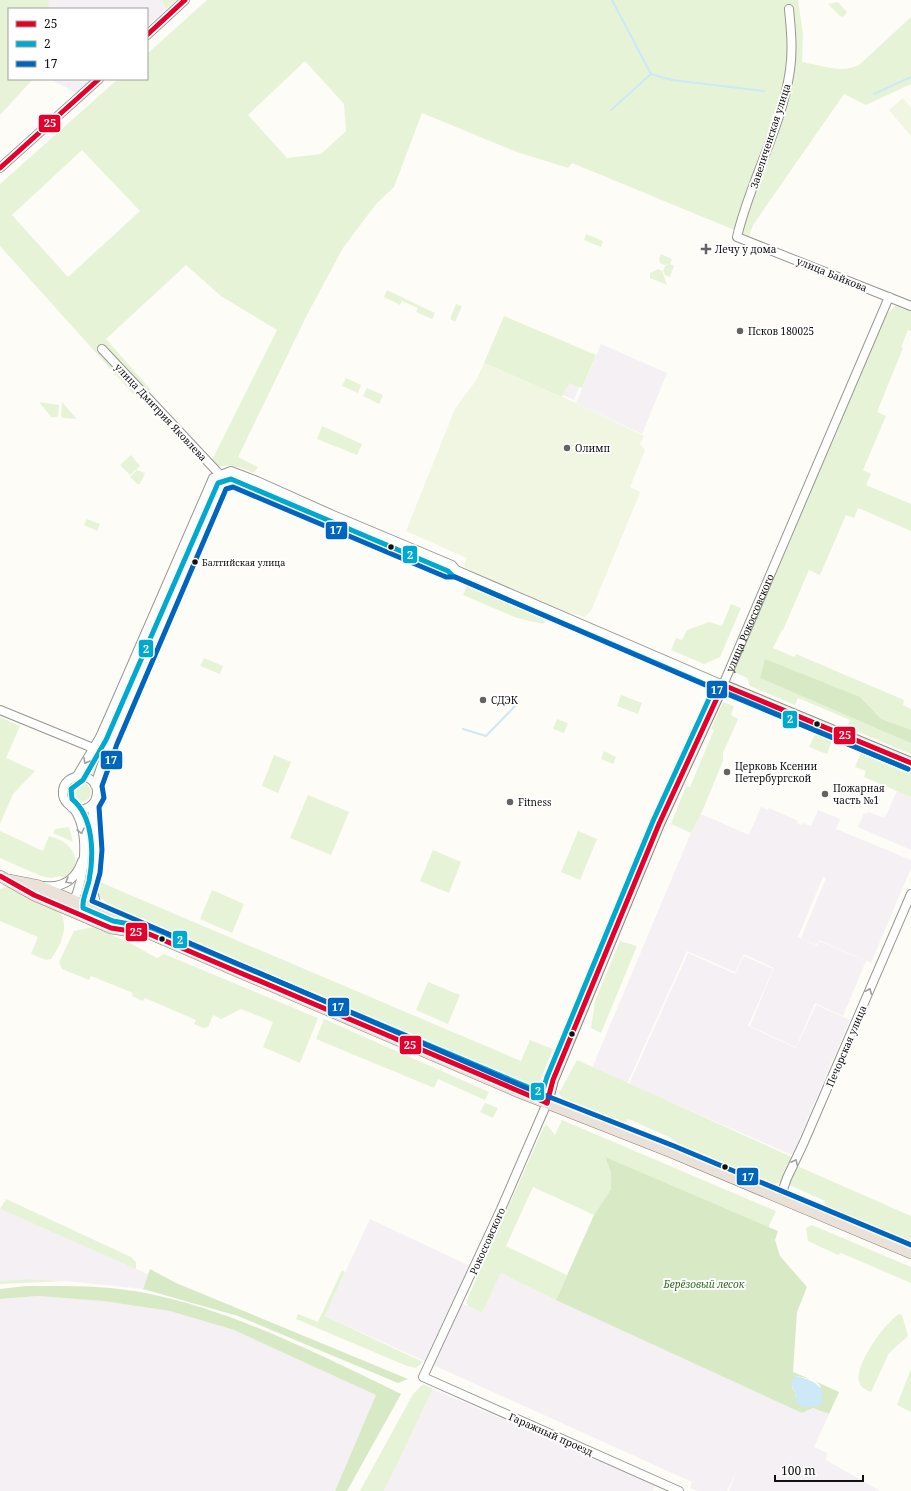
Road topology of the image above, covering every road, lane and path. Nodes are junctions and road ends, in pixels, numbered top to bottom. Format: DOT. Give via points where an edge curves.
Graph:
graph roads {
  1 [pos="185,0"];
  2 [pos="789,9"];
  3 [pos="148,34"];
  4 [pos="97,80"];
  5 [pos="0,168"];
  6 [pos="737,237"];
  7 [pos="889,297"];
  8 [pos="911,306"];
  9 [pos="102,349"];
  10 [pos="222,478"];
  11 [pos="723,685"];
  12 [pos="0,710"];
  13 [pos="93,748"];
  14 [pos="911,763"];
  15 [pos="77,776"];
  16 [pos="95,785"];
  17 [pos="92,805"];
  18 [pos="72,808"];
  19 [pos="84,857"];
  20 [pos="4,878"];
  21 [pos="91,883"];
  22 [pos="39,886"];
  23 [pos="911,894"];
  24 [pos="78,906"];
  25 [pos="102,912"];
  26 [pos="149,934"];
  27 [pos="547,1103"];
  28 [pos="780,1198"];
  29 [pos="911,1253"];
  30 [pos="423,1377"];
  31 [pos="679,1491"];
  1 -- 3 [label="street"];
  2 -- 6 [label="street, Завеличенская улица" via="792,40 785,96"];
  4 -- 5 [label="street"];
  6 -- 7 [label="street, улица Байкова"];
  7 -- 8 [label="street, улица Байкова"];
  7 -- 11 [label="street, улица Рокоссовского"];
  9 -- 10 [label="street, улица Дмитрия Яковлева"];
  10 -- 11 [label="street" via="231,471 250,482 449,571 456,570"];
  10 -- 13 [label="street" via="213,478"];
  10 -- 16 [label="street" via="110,741"];
  11 -- 14 [label="main road"];
  11 -- 27 [label="main road, улица Рокоссовского" via="610,940 553,1080"];
  12 -- 13 [label="street"];
  13 -- 15 [label="street, one-way"];
  15 -- 16 [label="street" via="87,777"];
  15 -- 18 [label="street" via="67,781 63,790 65,800"];
  16 -- 17 [label="street" via="96,797"];
  17 -- 18 [label="street" via="86,809"];
  17 -- 21 [label="street" via="94,849"];
  18 -- 19 [label="street, one-way" via="76,812 82,832"];
  19 -- 22 [label="street, one-way" via="73,879 56,887"];
  19 -- 24 [label="street"];
  20 -- 22 [label="highway"];
  20 -- 24 [label="highway" via="34,895"];
  21 -- 24 [label="street"];
  21 -- 25 [label="street" via="96,903"];
  22 -- 24 [label="highway"];
  28 -- 23 [label="street, Печорская улица, one-way"];
  24 -- 25 [label="highway"];
  24 -- 26 [label="highway" via="111,928"];
  25 -- 26 [label="highway"];
  26 -- 27 [label="highway"];
  27 -- 28 [label="highway"];
  27 -- 30 [label="street, Рокоссовского" via="486,1243"];
  28 -- 29 [label="highway"];
  30 -- 31 [label="street, Гаражный проезд"];
}
